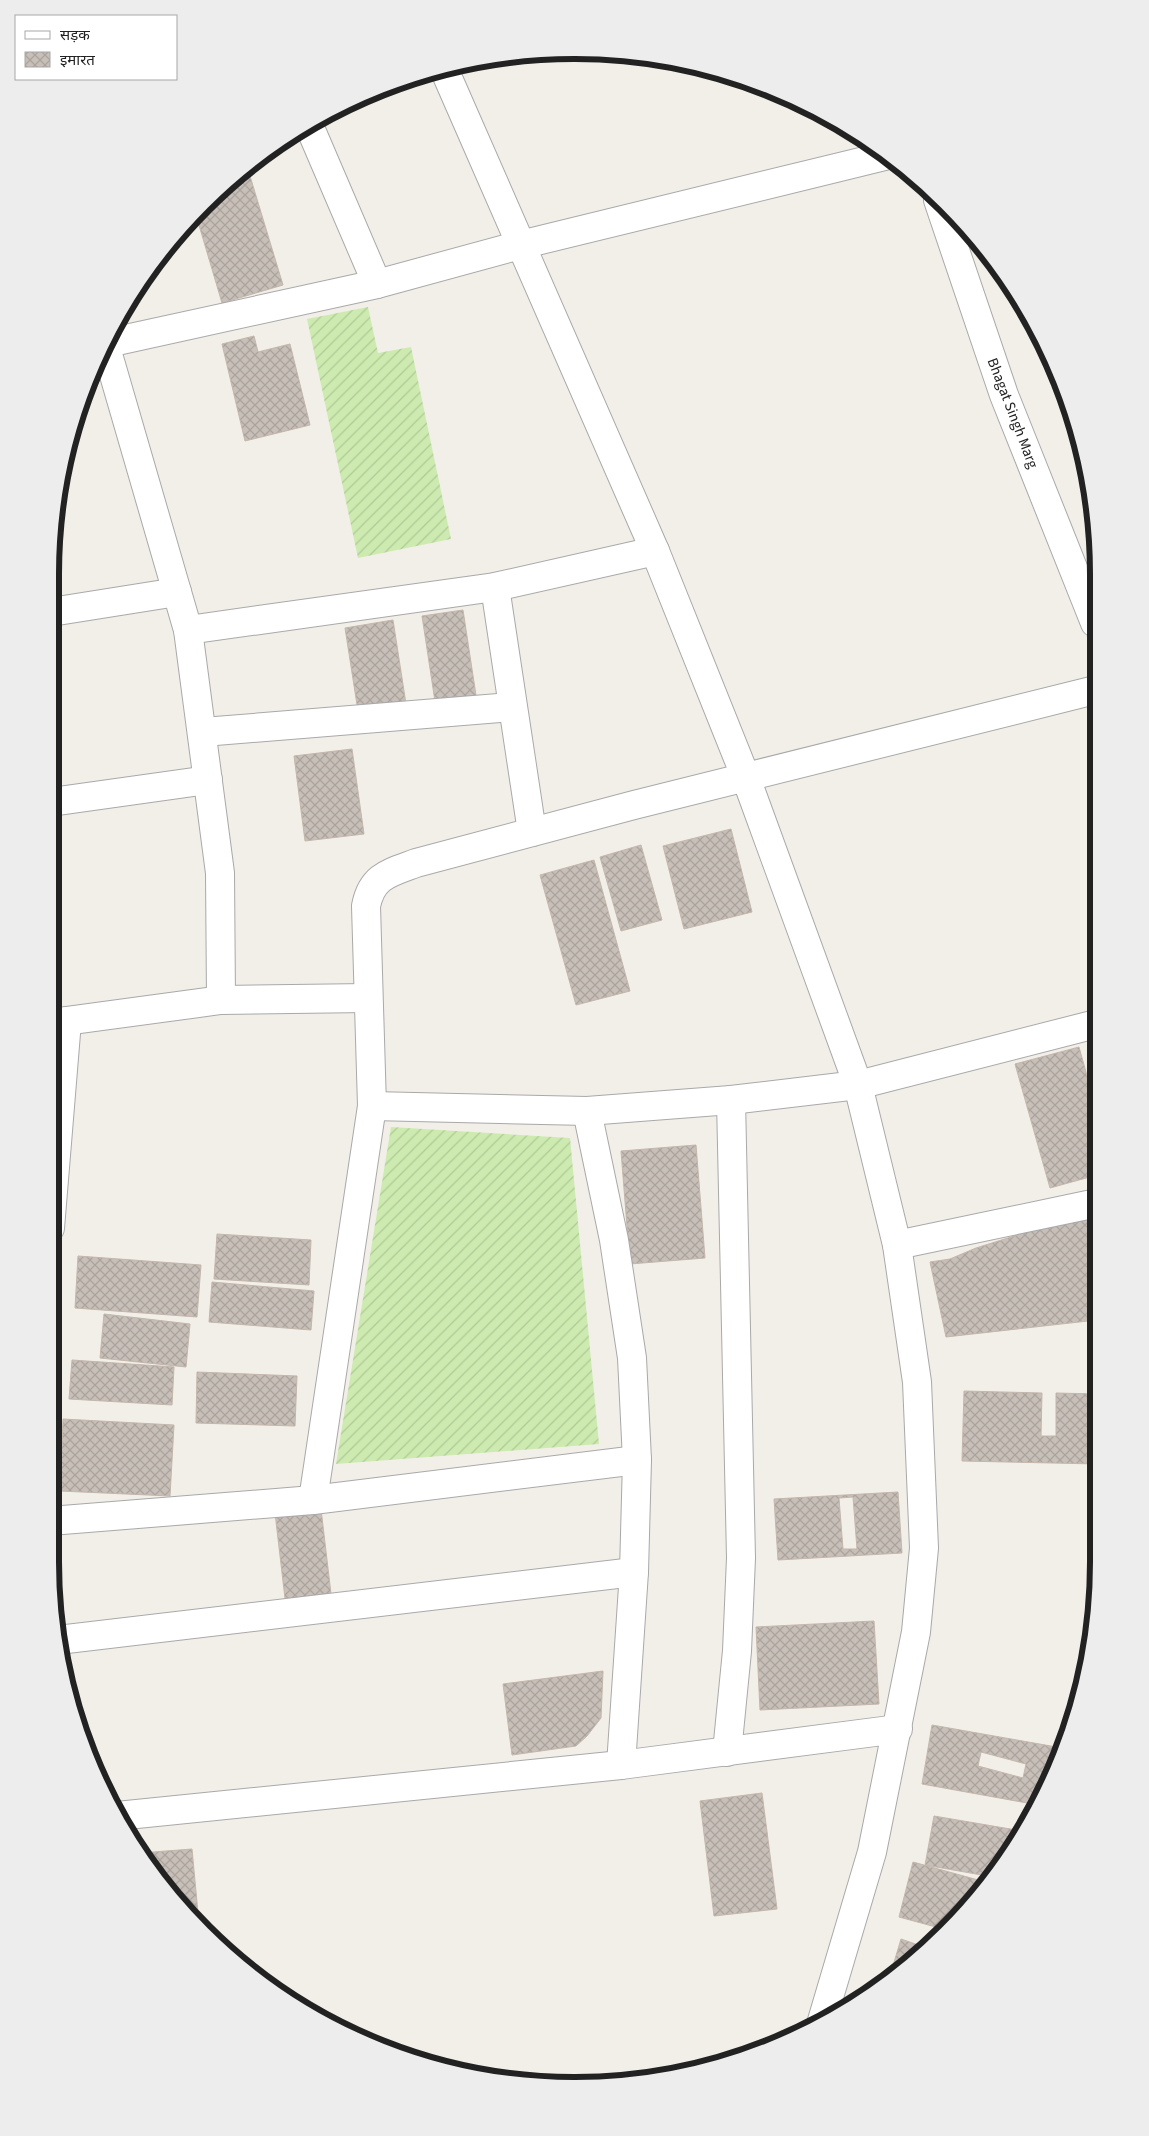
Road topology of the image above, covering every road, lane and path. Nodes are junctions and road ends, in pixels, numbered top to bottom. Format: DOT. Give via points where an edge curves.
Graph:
graph roads {
  1 [pos="447,75"];
  2 [pos="312,131"];
  3 [pos="878,158"];
  4 [pos="943,214"];
  5 [pos="520,245"];
  6 [pos="377,284"];
  7 [pos="114,342"];
  8 [pos="108,356"];
  9 [pos="655,551"];
  10 [pos="495,587"];
  11 [pos="177,592"];
  12 [pos="59,611"];
  13 [pos="1090,611"];
  14 [pos="188,630"];
  15 [pos="1090,691"];
  16 [pos="512,707"];
  17 [pos="203,732"];
  18 [pos="746,778"];
  19 [pos="208,780"];
  20 [pos="59,801"];
  21 [pos="532,832"];
  22 [pos="368,998"];
  23 [pos="221,1000"];
  24 [pos="59,1022"];
  25 [pos="1090,1026"];
  26 [pos="858,1084"];
  27 [pos="730,1100"];
  28 [pos="372,1106"];
  29 [pos="586,1111"];
  30 [pos="1090,1204"];
  31 [pos="897,1245"];
  32 [pos="637,1460"];
  33 [pos="313,1500"];
  34 [pos="59,1520"];
  35 [pos="634,1572"];
  36 [pos="65,1639"];
  37 [pos="898,1729"];
  38 [pos="727,1752"];
  39 [pos="621,1765"];
  40 [pos="126,1815"];
  41 [pos="823,2013"];
  1 -- 5 [label="street"];
  2 -- 6 [label="street"];
  3 -- 5 [label="street"];
  4 -- 13 [label="street, Bhagat Singh Marg" via="1004,395"];
  5 -- 6 [label="street"];
  5 -- 9 [label="street"];
  6 -- 7 [label="street"];
  8 -- 11 [label="street"];
  9 -- 10 [label="street"];
  9 -- 18 [label="street"];
  10 -- 14 [label="street"];
  10 -- 16 [label="street"];
  11 -- 12 [label="street"];
  11 -- 14 [label="street"];
  14 -- 17 [label="street"];
  15 -- 18 [label="street"];
  16 -- 17 [label="street"];
  16 -- 21 [label="street"];
  17 -- 19 [label="street"];
  18 -- 21 [label="street"];
  18 -- 26 [label="street"];
  19 -- 20 [label="street"];
  19 -- 23 [label="street" via="220,873"];
  21 -- 22 [label="street" via="416,863 391,872 378,881 370,890 366,906"];
  22 -- 23 [label="street"];
  22 -- 28 [label="street"];
  23 -- 24 [label="street"];
  25 -- 26 [label="street"];
  26 -- 27 [label="street"];
  26 -- 31 [label="street"];
  27 -- 29 [label="street"];
  27 -- 38 [label="street" via="741,1558 737,1651"];
  28 -- 29 [label="street"];
  28 -- 33 [label="street"];
  29 -- 32 [label="street" via="614,1240 632,1358"];
  30 -- 31 [label="street"];
  31 -- 37 [label="street" via="917,1382 924,1548 916,1632"];
  32 -- 33 [label="street"];
  32 -- 35 [label="street"];
  33 -- 34 [label="street"];
  35 -- 36 [label="street"];
  35 -- 39 [label="street"];
  37 -- 38 [label="street"];
  37 -- 41 [label="street" via="872,1852"];
  38 -- 39 [label="street"];
  39 -- 40 [label="street"];
}
